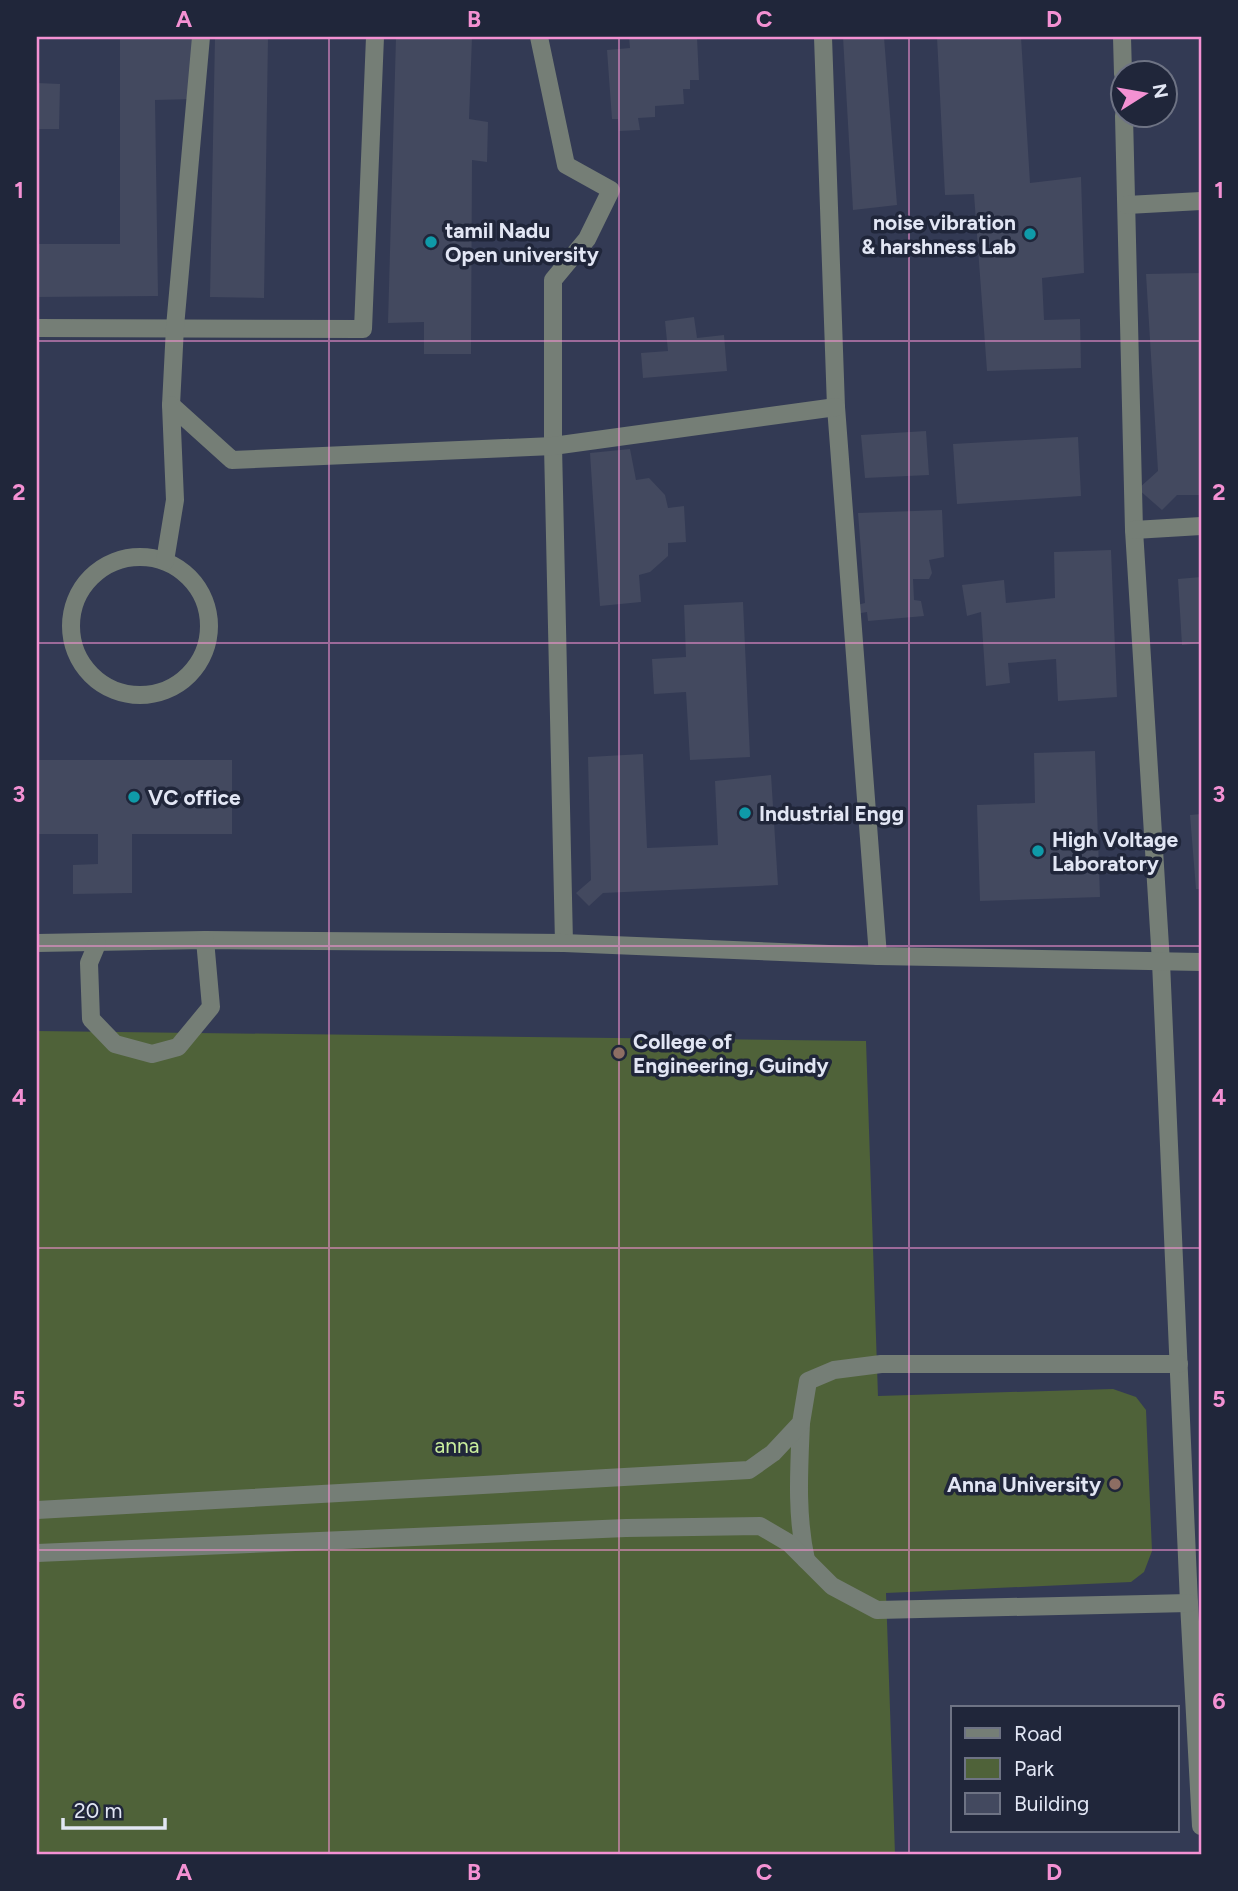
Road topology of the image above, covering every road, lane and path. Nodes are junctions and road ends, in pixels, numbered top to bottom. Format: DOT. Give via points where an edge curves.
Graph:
graph roads {
  1 [pos="201,37"];
  2 [pos="375,37"];
  3 [pos="539,37"];
  4 [pos="823,37"];
  5 [pos="1122,37"];
  6 [pos="1123,60"];
  7 [pos="1124,130"];
  8 [pos="1201,201"];
  9 [pos="1127,205"];
  10 [pos="175,327"];
  11 [pos="37,328"];
  12 [pos="171,405"];
  13 [pos="836,407"];
  14 [pos="553,446"];
  15 [pos="1201,526"];
  16 [pos="1134,530"];
  17 [pos="165,561"];
  18 [pos="205,940"];
  19 [pos="37,943"];
  20 [pos="565,943"];
  21 [pos="97,944"];
  22 [pos="878,956"];
  23 [pos="1161,962"];
  24 [pos="1201,962"];
  25 [pos="1179,1364"];
  26 [pos="802,1423"];
  27 [pos="37,1510"];
  28 [pos="37,1553"];
  29 [pos="806,1560"];
  30 [pos="1189,1604"];
  31 [pos="1201,1826"];
  1 -- 10 [label="lane"];
  2 -- 10 [label="lane" via="363,329"];
  3 -- 14 [label="lane" via="566,165 611,190 587,239 553,281"];
  4 -- 13 [label="lane"];
  5 -- 6 [label="lane"];
  7 -- 9 [label="lane"];
  8 -- 9 [label="lane"];
  9 -- 16 [label="lane"];
  10 -- 11 [label="lane"];
  10 -- 12 [label="lane"];
  12 -- 14 [label="lane" via="232,460"];
  12 -- 17 [label="lane" via="175,500"];
  13 -- 14 [label="lane"];
  13 -- 22 [label="lane"];
  14 -- 20 [label="lane"];
  15 -- 16 [label="lane"];
  16 -- 23 [label="lane"];
  17 -- 17 [label="lane" via="186,574 202,594 209,618 207,645 197,667 178,685 145,696 107,688 88,672 74,648 71,624 79,593 94,573 114,562 137,557"];
  18 -- 20 [label="lane"];
  18 -- 21 [label="lane"];
  18 -- 21 [label="lane" via="211,1007 178,1047 152,1054 115,1044 91,1019 89,963"];
  19 -- 21 [label="lane"];
  20 -- 22 [label="lane"];
  22 -- 23 [label="lane"];
  23 -- 24 [label="lane"];
  23 -- 25 [label="lane"];
  25 -- 26 [label="lane" via="881,1364 834,1370 808,1381"];
  25 -- 30 [label="lane"];
  26 -- 27 [label="lane" via="773,1453 748,1470"];
  26 -- 29 [label="lane" via="798,1483"];
  28 -- 29 [label="lane" via="760,1526 789,1543"];
  29 -- 30 [label="lane" via="832,1586 877,1610"];
  30 -- 31 [label="lane"];
}
